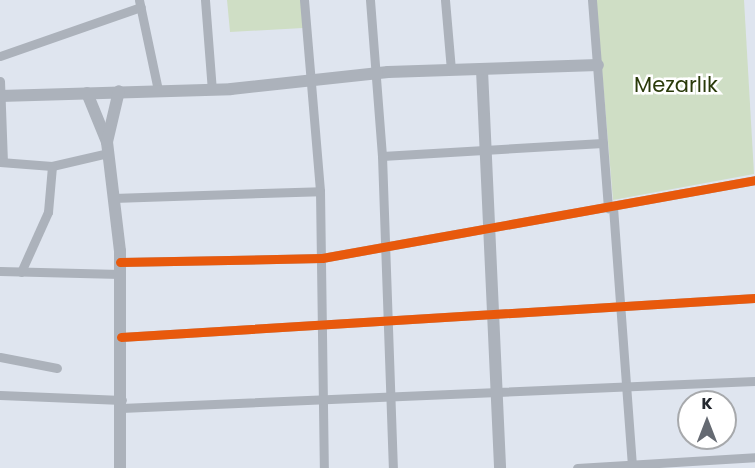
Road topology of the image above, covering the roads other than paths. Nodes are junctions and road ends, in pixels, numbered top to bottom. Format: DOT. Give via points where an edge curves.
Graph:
graph roads {
  1 [pos="205,0"];
  2 [pos="304,0"];
  3 [pos="370,0"];
  4 [pos="445,0"];
  5 [pos="592,0"];
  6 [pos="140,4"];
  7 [pos="0,56"];
  8 [pos="598,65"];
  9 [pos="451,70"];
  10 [pos="482,70"];
  11 [pos="373,74"];
  12 [pos="0,81"];
  13 [pos="313,81"];
  14 [pos="158,90"];
  15 [pos="212,90"];
  16 [pos="119,91"];
  17 [pos="87,93"];
  18 [pos="2,95"];
  19 [pos="603,143"];
  20 [pos="108,148"];
  21 [pos="487,150"];
  22 [pos="382,156"];
  23 [pos="2,162"];
  24 [pos="52,166"];
  25 [pos="755,180"];
  26 [pos="320,191"];
  27 [pos="113,198"];
  28 [pos="610,207"];
  29 [pos="492,232"];
  30 [pos="386,246"];
  31 [pos="322,258"];
  32 [pos="120,268"];
  33 [pos="0,271"];
  34 [pos="21,272"];
  35 [pos="755,298"];
  36 [pos="619,302"];
  37 [pos="493,312"];
  38 [pos="385,322"];
  39 [pos="324,326"];
  40 [pos="121,337"];
  41 [pos="0,357"];
  42 [pos="57,368"];
  43 [pos="755,381"];
  44 [pos="626,387"];
  45 [pos="0,394"];
  46 [pos="496,395"];
  47 [pos="389,397"];
  48 [pos="321,398"];
  49 [pos="122,404"];
  50 [pos="755,457"];
  51 [pos="632,466"];
  52 [pos="120,468"];
  53 [pos="324,468"];
  54 [pos="393,468"];
  55 [pos="500,468"];
  56 [pos="576,468"];
  1 -- 15 [label="street"];
  2 -- 13 [label="street"];
  3 -- 11 [label="street"];
  4 -- 9 [label="street"];
  5 -- 8 [label="street"];
  6 -- 7 [label="street"];
  6 -- 14 [label="street"];
  8 -- 10 [label="street"];
  8 -- 19 [label="street"];
  9 -- 10 [label="street"];
  9 -- 11 [label="street"];
  10 -- 21 [label="street"];
  11 -- 13 [label="street"];
  11 -- 22 [label="street"];
  12 -- 18 [label="street"];
  13 -- 15 [label="street"];
  13 -- 26 [label="street"];
  14 -- 15 [label="street"];
  14 -- 16 [label="street"];
  16 -- 17 [label="street"];
  16 -- 20 [label="street"];
  17 -- 18 [label="street"];
  17 -- 20 [label="street"];
  18 -- 23 [label="street"];
  19 -- 21 [label="street"];
  19 -- 28 [label="street"];
  20 -- 24 [label="street"];
  20 -- 27 [label="street"];
  21 -- 22 [label="street"];
  21 -- 29 [label="street"];
  22 -- 30 [label="street"];
  23 -- 24 [label="street"];
  24 -- 34 [label="street" via="48,212"];
  25 -- 28 [label="street"];
  26 -- 27 [label="street"];
  26 -- 31 [label="street"];
  27 -- 32 [label="street"];
  28 -- 29 [label="street"];
  28 -- 36 [label="street"];
  29 -- 30 [label="street"];
  29 -- 37 [label="street"];
  30 -- 31 [label="street"];
  30 -- 38 [label="street"];
  31 -- 32 [label="street"];
  31 -- 39 [label="street"];
  32 -- 34 [label="street"];
  32 -- 40 [label="street"];
  33 -- 34 [label="street"];
  35 -- 36 [label="street"];
  36 -- 37 [label="street"];
  36 -- 44 [label="street"];
  37 -- 38 [label="street"];
  37 -- 46 [label="street"];
  38 -- 39 [label="street"];
  38 -- 47 [label="street"];
  39 -- 40 [label="street"];
  39 -- 48 [label="street"];
  40 -- 49 [label="street"];
  41 -- 42 [label="street"];
  43 -- 44 [label="street"];
  44 -- 46 [label="street"];
  44 -- 51 [label="street"];
  45 -- 49 [label="street"];
  46 -- 47 [label="street"];
  46 -- 55 [label="street"];
  47 -- 48 [label="street"];
  47 -- 54 [label="street"];
  48 -- 49 [label="street"];
  48 -- 53 [label="street"];
  49 -- 52 [label="street"];
  50 -- 51 [label="street"];
  51 -- 56 [label="street"];
}
